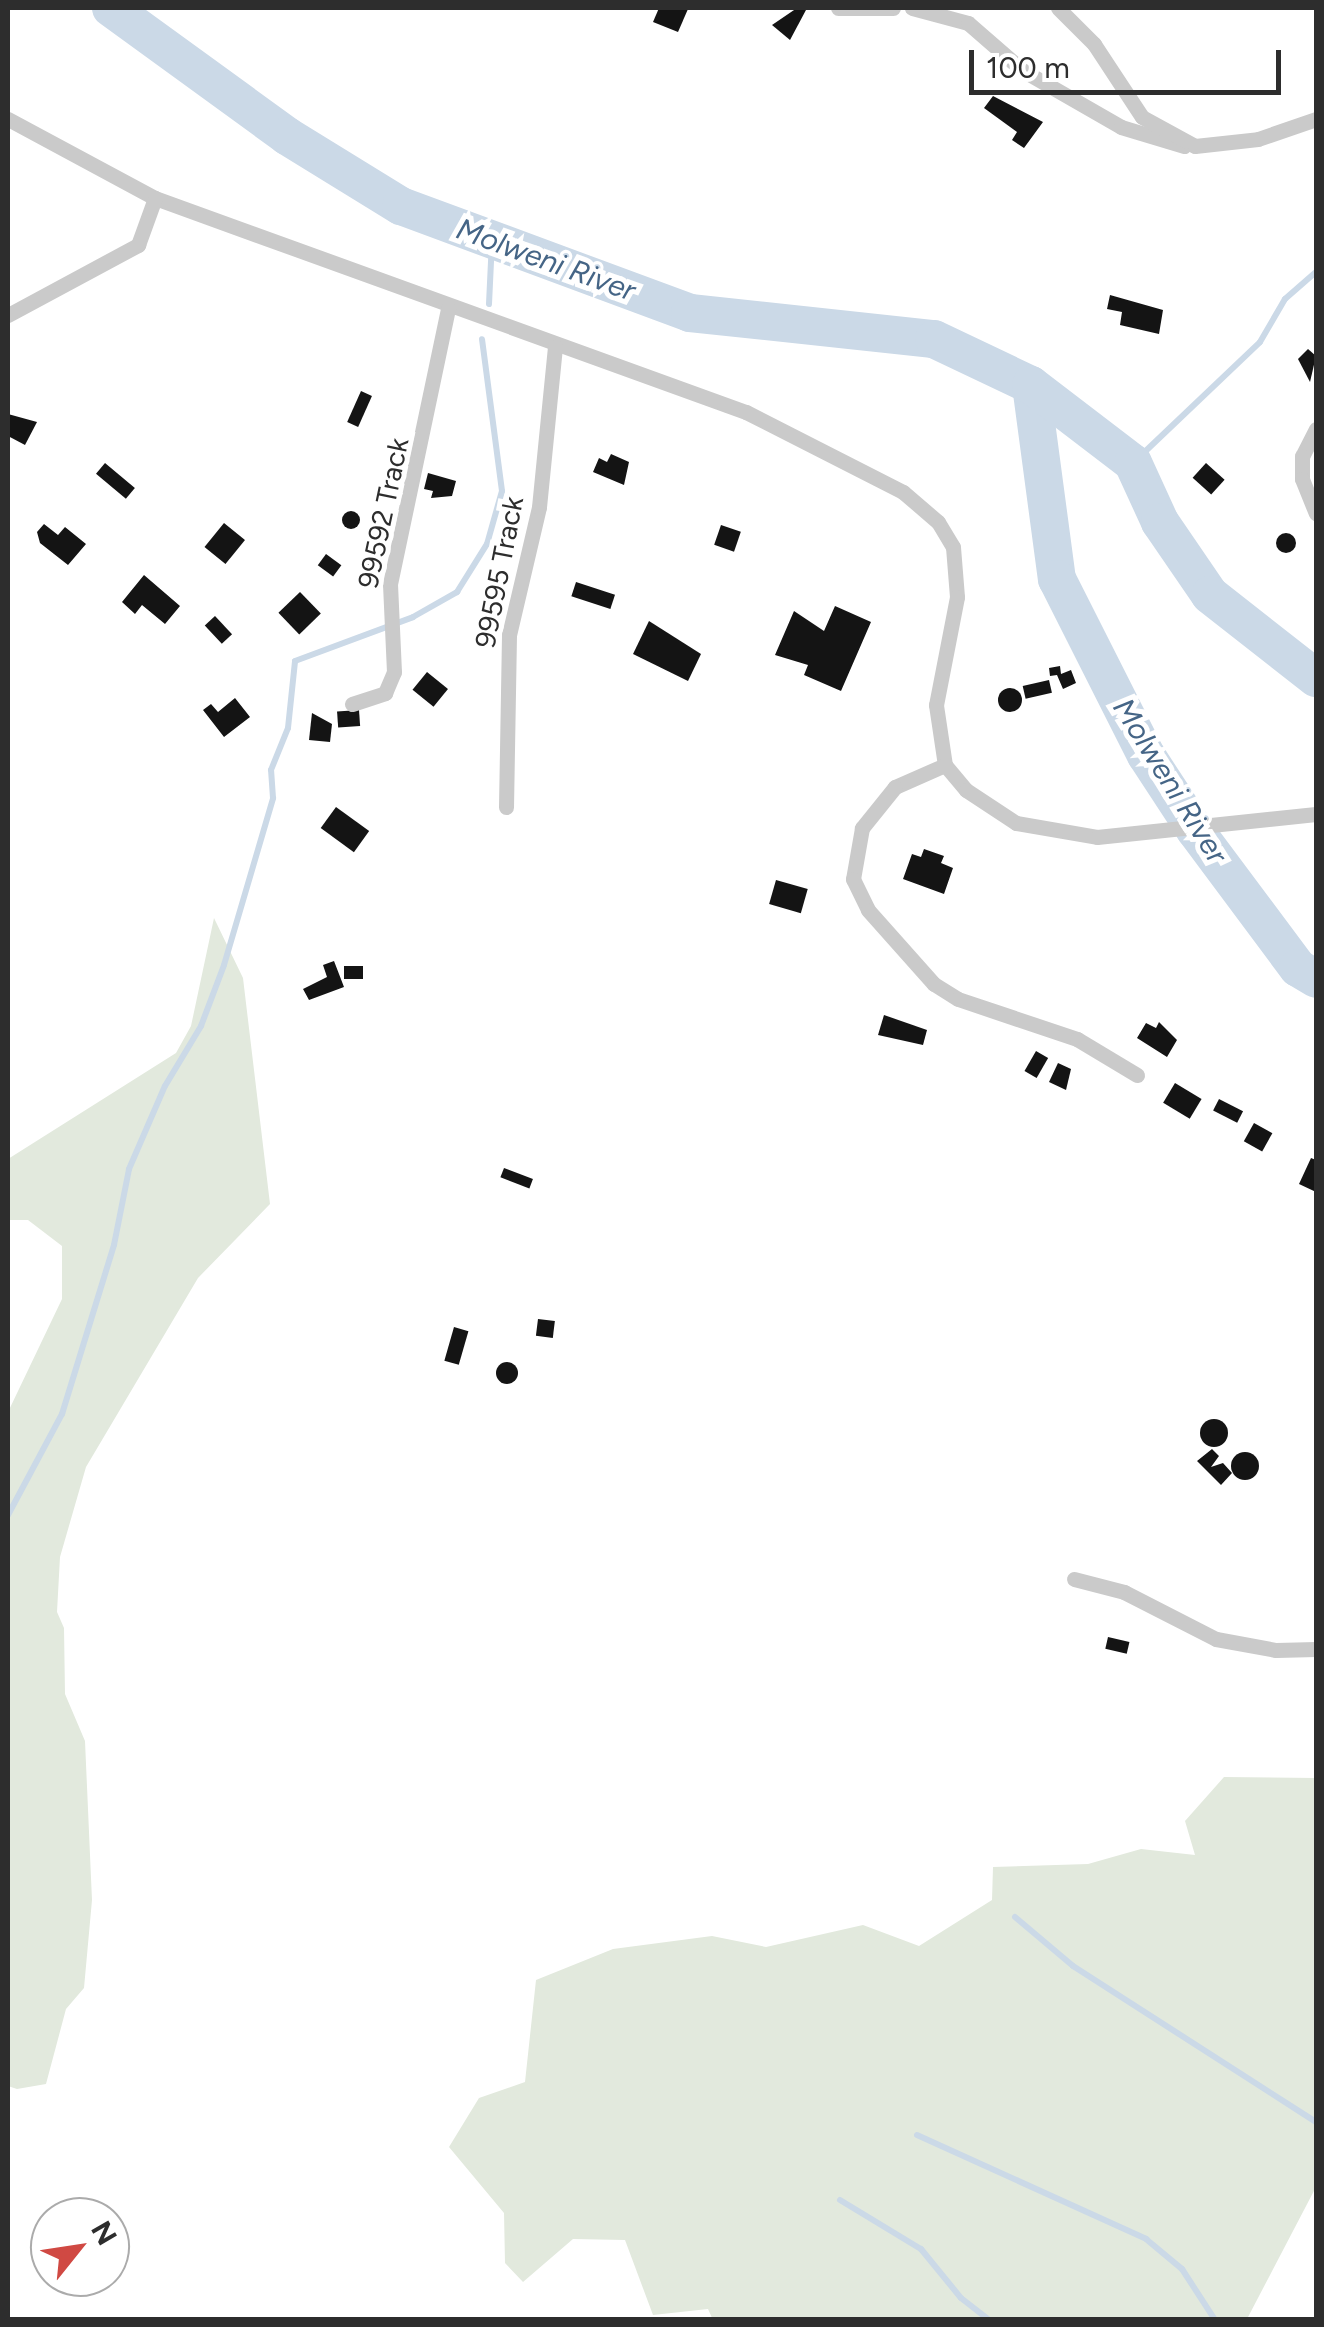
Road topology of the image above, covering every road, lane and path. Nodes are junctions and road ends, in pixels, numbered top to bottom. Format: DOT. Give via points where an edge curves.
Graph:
graph roads {
  1 [pos="838,8"];
  2 [pos="894,8"];
  3 [pos="912,8"];
  4 [pos="1058,8"];
  5 [pos="8,119"];
  6 [pos="1316,119"];
  7 [pos="1195,146"];
  8 [pos="155,198"];
  9 [pos="448,308"];
  10 [pos="8,315"];
  11 [pos="555,347"];
  12 [pos="1316,429"];
  13 [pos="1316,513"];
  14 [pos="352,704"];
  15 [pos="945,764"];
  16 [pos="506,807"];
  17 [pos="1316,814"];
  18 [pos="1137,1075"];
  19 [pos="1074,1579"];
  20 [pos="1316,1649"];
  1 -- 2 [label="street"];
  3 -- 7 [label="street" via="968,24 1022,70 1121,127 1156,142"];
  4 -- 7 [label="street" via="1094,44 1142,117"];
  5 -- 8 [label="street"];
  6 -- 7 [label="street" via="1258,139"];
  8 -- 9 [label="street"];
  8 -- 10 [label="street" via="138,246"];
  9 -- 11 [label="street"];
  9 -- 14 [label="street, 99592 Track" via="390,584 394,672 385,693"];
  11 -- 15 [label="street" via="746,412 861,467 938,522 952,547 957,597 936,705"];
  11 -- 16 [label="street, 99595 Track" via="539,508 509,635"];
  12 -- 13 [label="street" via="1302,456 1302,479"];
  15 -- 17 [label="street" via="966,790 1016,823 1075,836"];
  15 -- 18 [label="street" via="908,778 872,810 854,846 853,879 868,910 934,984 1077,1039"];
  19 -- 20 [label="street" via="1124,1592 1216,1638 1276,1650"];
}
